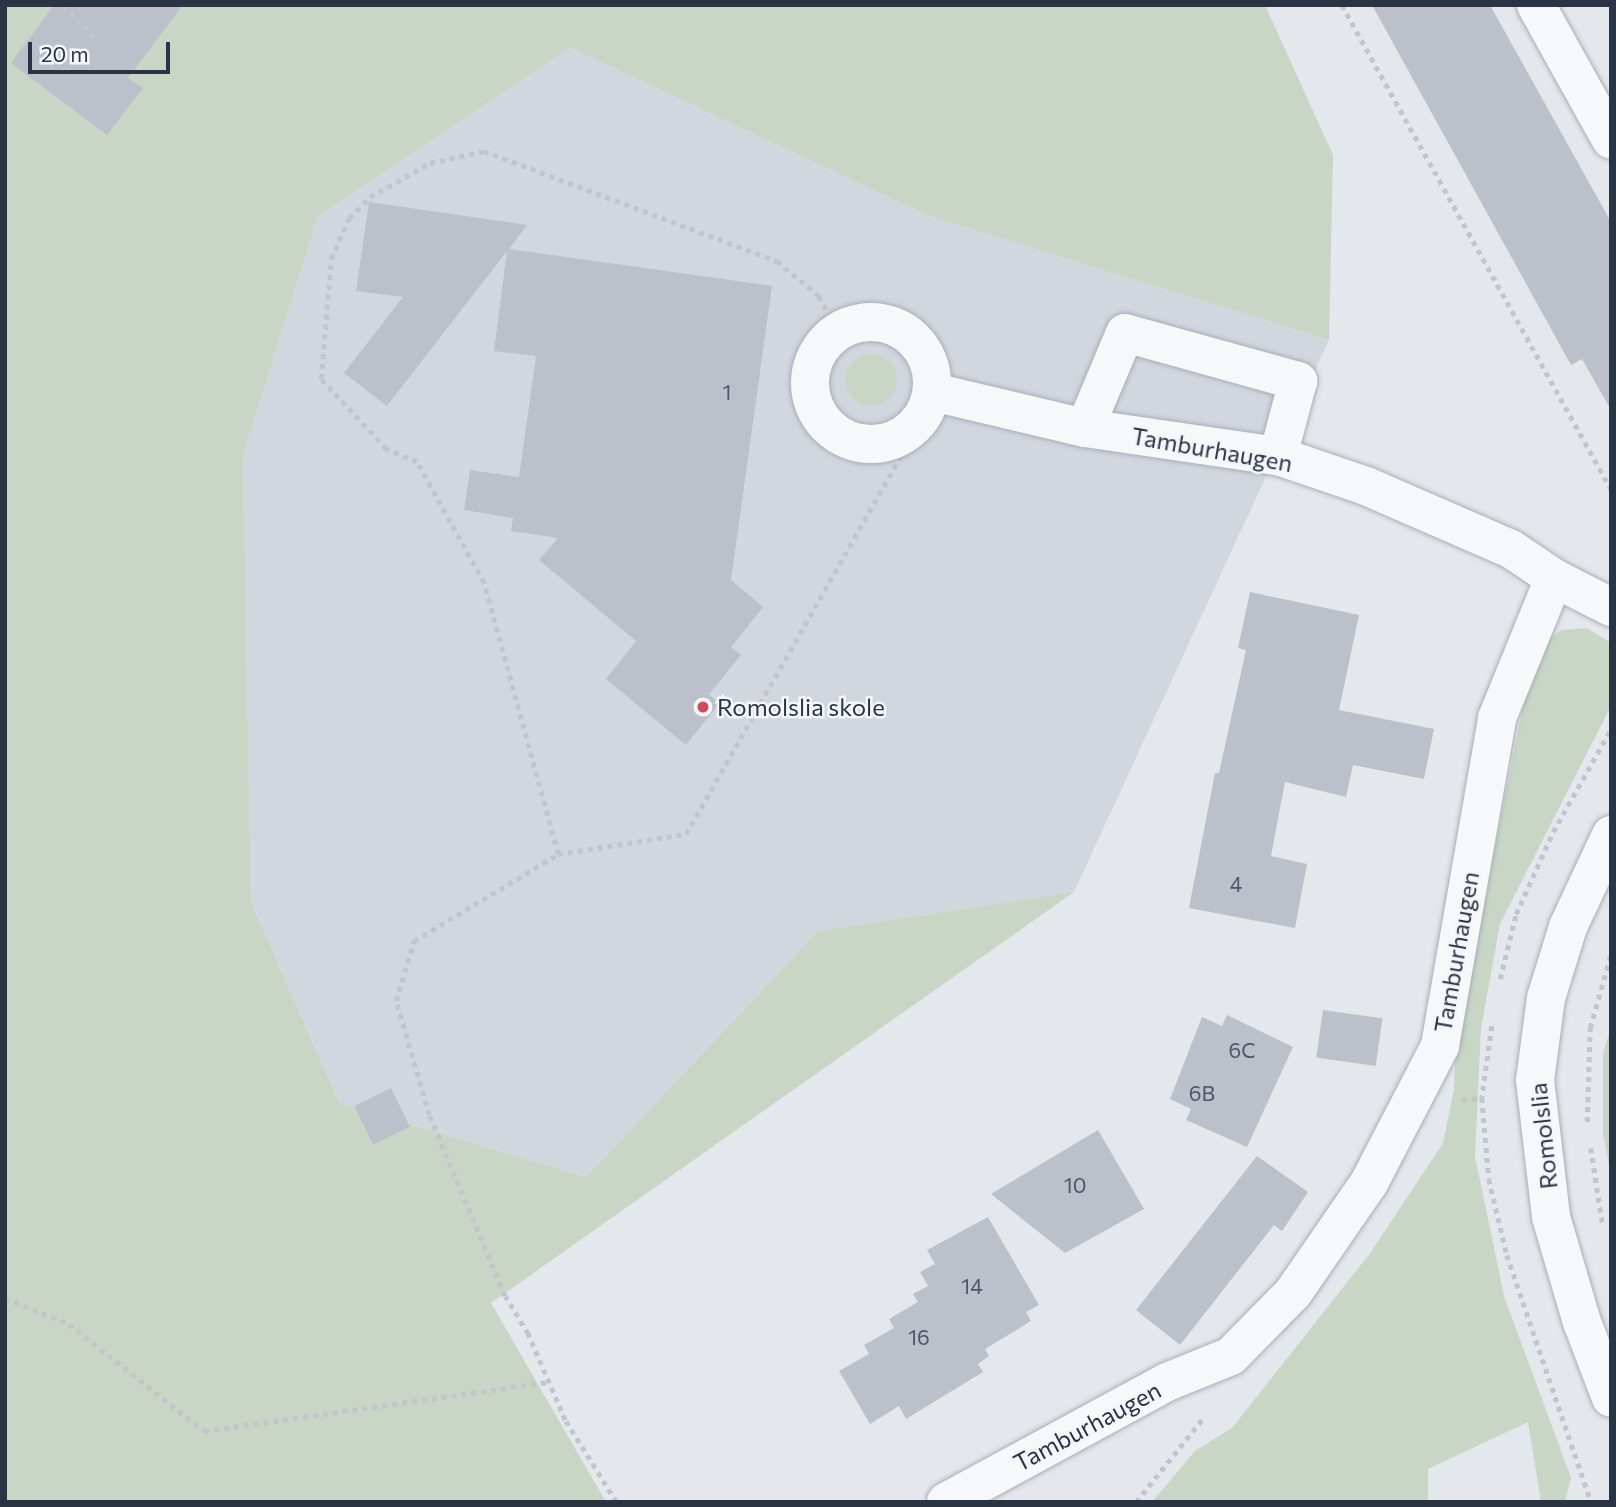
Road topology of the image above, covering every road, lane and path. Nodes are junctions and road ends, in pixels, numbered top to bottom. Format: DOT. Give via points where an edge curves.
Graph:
graph roads {
  1 [pos="63,5"];
  2 [pos="1342,5"];
  3 [pos="1536,5"];
  4 [pos="96,38"];
  5 [pos="1611,140"];
  6 [pos="838,330"];
  7 [pos="926,408"];
  8 [pos="1085,428"];
  9 [pos="1278,456"];
  10 [pos="1611,489"];
  11 [pos="1554,578"];
  12 [pos="1611,607"];
  13 [pos="1611,835"];
  14 [pos="558,853"];
  15 [pos="1611,954"];
  16 [pos="1587,1125"];
  17 [pos="1590,1139"];
  18 [pos="1604,1235"];
  19 [pos="5,1298"];
  20 [pos="1231,1356"];
  21 [pos="548,1382"];
  22 [pos="1611,1398"];
  23 [pos="616,1502"];
  24 [pos="946,1502"];
  25 [pos="1136,1502"];
  1 -- 4 [label="path"];
  2 -- 10 [label="path"];
  3 -- 5 [label="street"];
  6 -- 7 [label="street" via="872,321 906,331 929,357"];
  6 -- 7 [label="street" via="815,357 810,391 824,424 854,443 889,443"];
  6 -- 14 [label="path" via="819,296 777,261 484,151 430,163 370,197 349,218 331,259 321,379 386,449 417,462 484,583"];
  7 -- 8 [label="street, Tamburhaugen"];
  7 -- 14 [label="path" via="686,834"];
  8 -- 9 [label="street, Tamburhaugen"];
  8 -- 9 [label="street" via="1125,333 1298,381"];
  9 -- 11 [label="street, Tamburhaugen" via="1366,486 1511,548"];
  11 -- 12 [label="street, Tamburhaugen"];
  11 -- 20 [label="street, Tamburhaugen" via="1497,718 1440,1046 1369,1183 1293,1293"];
  13 -- 22 [label="street, Romolslia" via="1568,927 1546,998 1535,1080 1552,1217 1582,1322"];
  14 -- 21 [label="path" via="414,941 396,1000 429,1115 505,1296 528,1334"];
  15 -- 16 [label="path" via="1590,1028"];
  17 -- 18 [label="path"];
  19 -- 21 [label="path" via="69,1324 204,1431"];
  20 -- 24 [label="street, Tamburhaugen" via="1167,1382"];
  20 -- 25 [label="path" via="1201,1426"];
  21 -- 23 [label="path" via="565,1420"];
}
